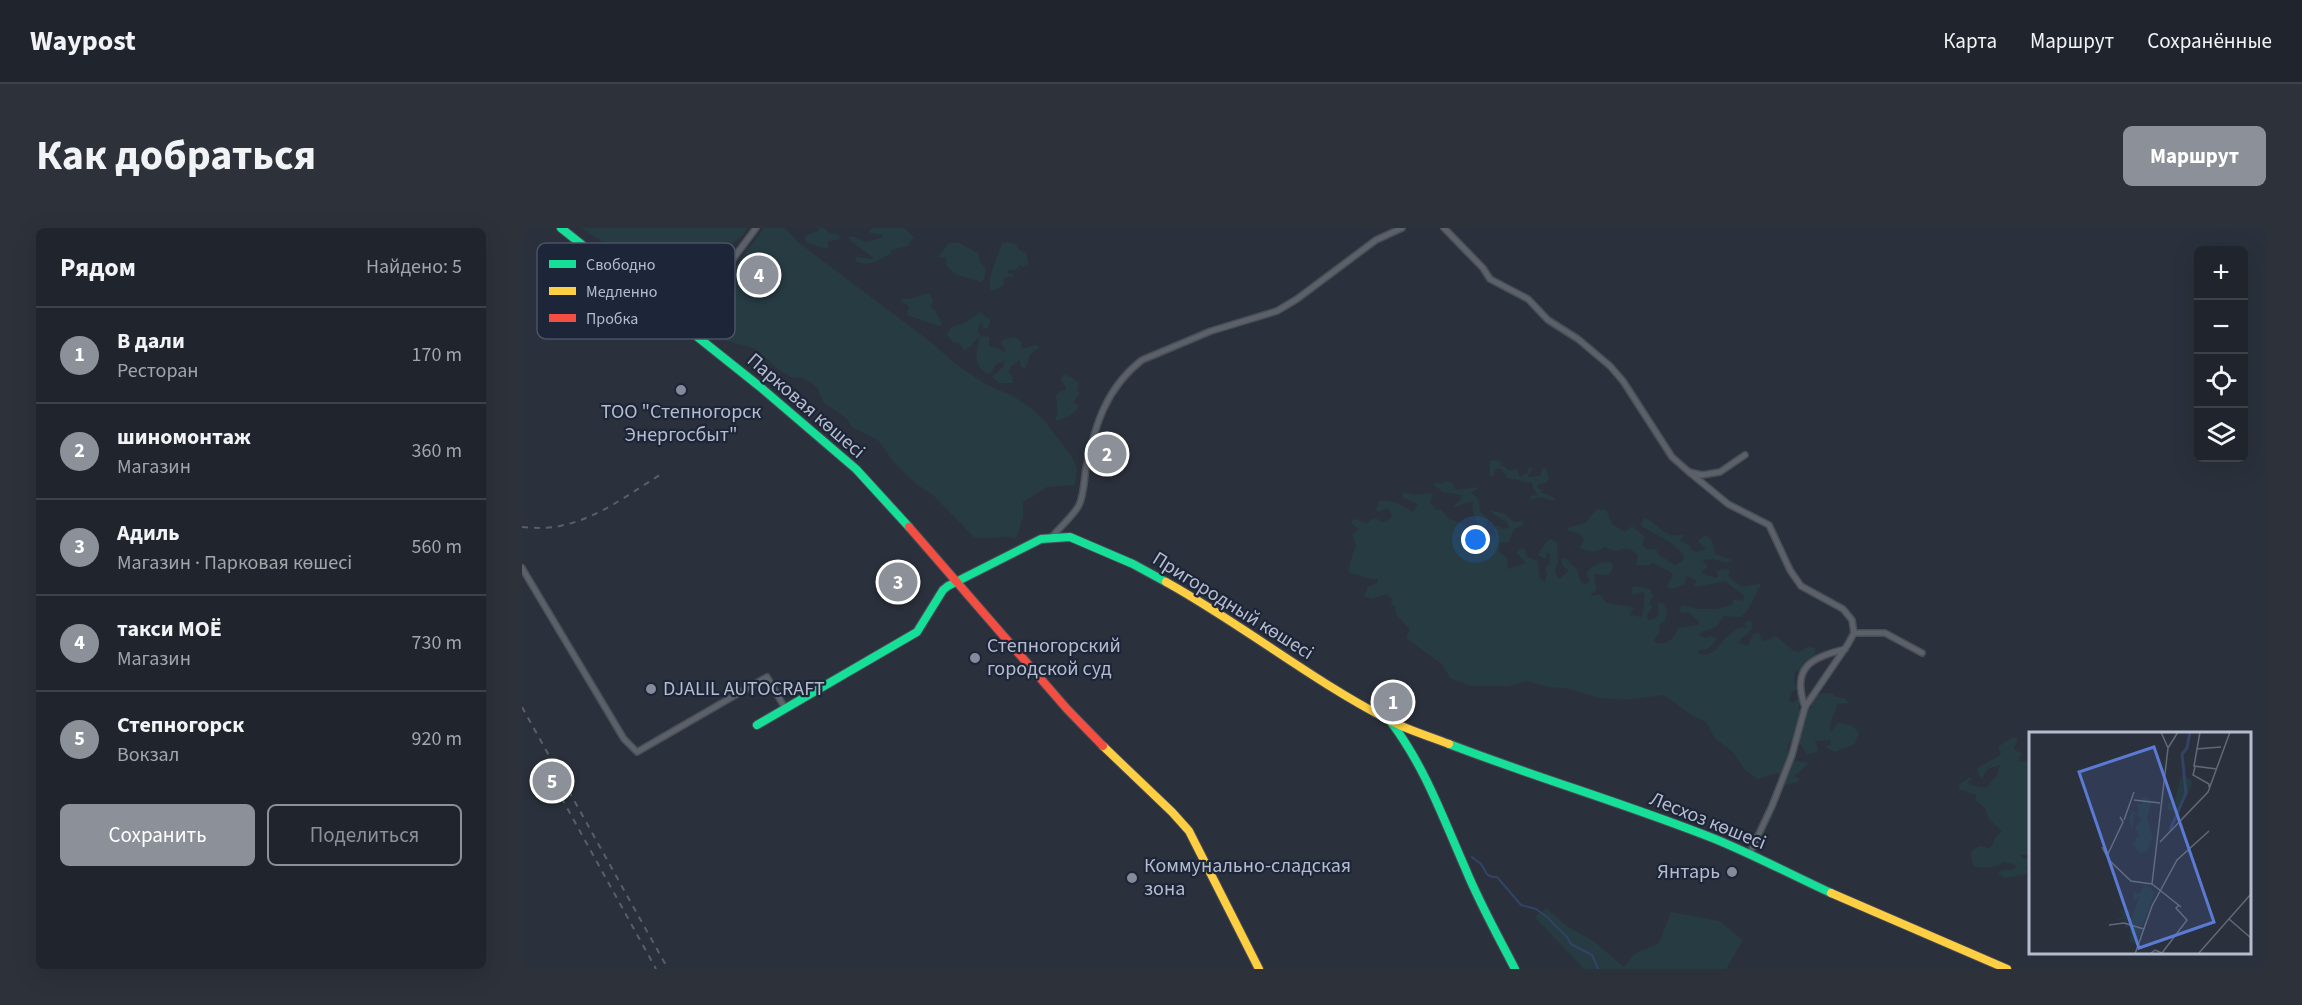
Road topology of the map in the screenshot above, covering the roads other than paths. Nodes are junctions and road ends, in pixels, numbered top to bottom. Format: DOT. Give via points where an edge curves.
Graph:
graph roads {
  1 [pos="561,228"];
  2 [pos="756,228"];
  3 [pos="1402,228"];
  4 [pos="1444,228"];
  5 [pos="580,243"];
  6 [pos="735,256"];
  7 [pos="700,339"];
  8 [pos="1745,455"];
  9 [pos="1689,472"];
  10 [pos="1052,537"];
  11 [pos="522,568"];
  12 [pos="957,582"];
  13 [pos="1854,633"];
  14 [pos="1845,649"];
  15 [pos="1922,653"];
  16 [pos="1804,707"];
  17 [pos="785,708"];
  18 [pos="1390,720"];
  19 [pos="757,725"];
  20 [pos="1749,855"];
  21 [pos="1259,969"];
  22 [pos="1515,969"];
  23 [pos="2007,969"];
  1 -- 5 [label="street, Парковая көшесі"];
  2 -- 6 [label="street"];
  3 -- 10 [label="street" via="1376,240 1277,310 1211,331 1133,367 1107,398 1099,415 1079,506"];
  4 -- 9 [label="street" via="1490,279 1528,299 1548,320 1610,366 1672,458"];
  7 -- 12 [label="street, Парковая көшесі" via="856,470"];
  8 -- 9 [label="street" via="1720,472"];
  9 -- 13 [label="street" via="1728,504 1769,525 1801,586 1843,609 1852,620"];
  10 -- 12 [label="street" via="1029,543"];
  10 -- 18 [label="street, Пригородный көшесі" via="1080,540 1167,582"];
  11 -- 17 [label="street" via="624,739 637,752 767,677"];
  12 -- 17 [label="street" via="943,590 917,632"];
  12 -- 21 [label="street, Парковая көшесі" via="1067,709 1189,831"];
  13 -- 14 [label="street"];
  13 -- 15 [label="street" via="1885,633"];
  14 -- 16 [label="street"];
  14 -- 16 [label="street" via="1808,663 1799,690"];
  16 -- 20 [label="street" via="1792,755"];
  17 -- 19 [label="street"];
  18 -- 20 [label="street, Лесхоз көшесі" via="1517,770 1636,809"];
  18 -- 22 [label="street" via="1423,771 1473,887"];
  20 -- 23 [label="street, Лесхоз көшесі"];
}
